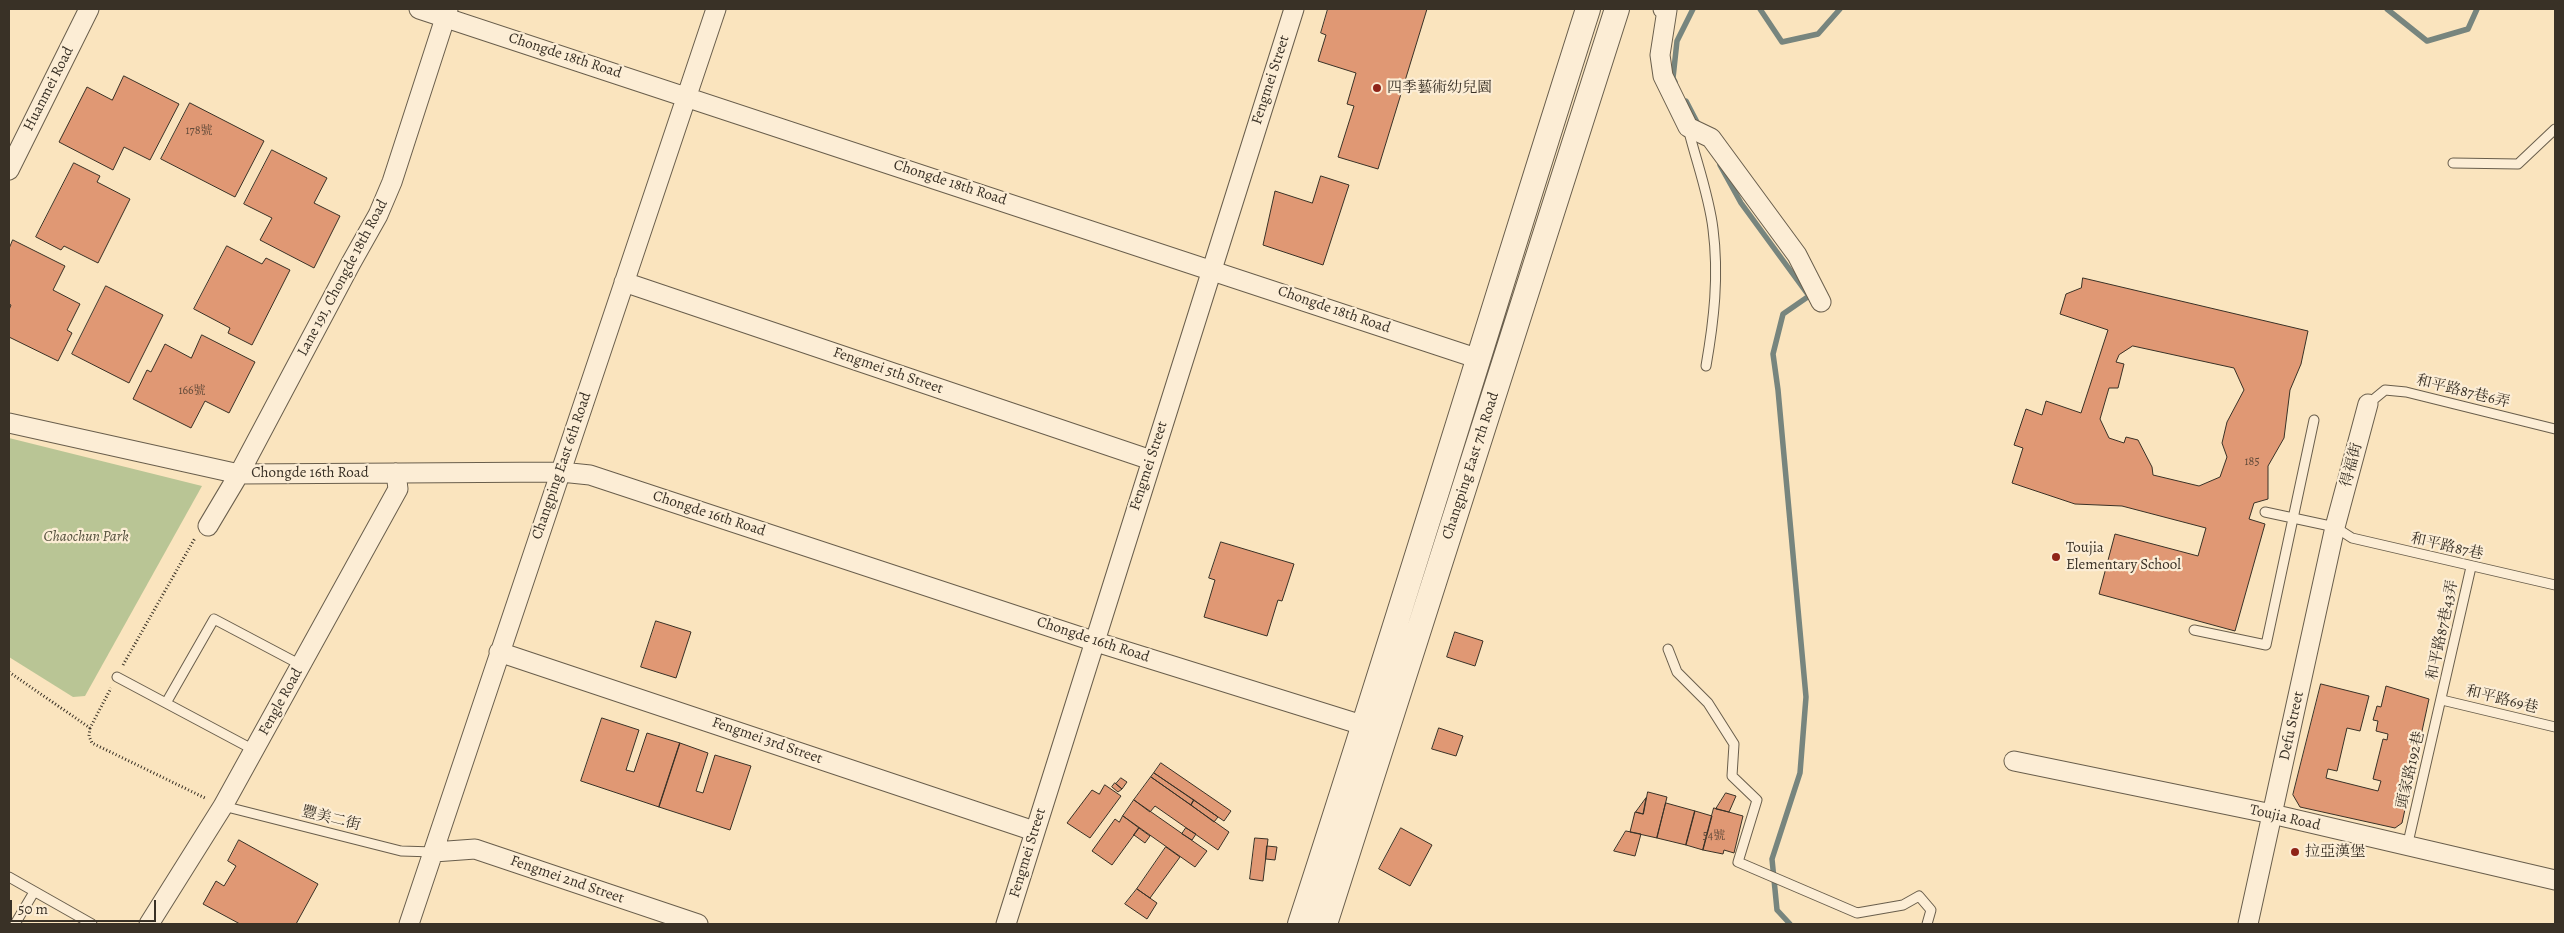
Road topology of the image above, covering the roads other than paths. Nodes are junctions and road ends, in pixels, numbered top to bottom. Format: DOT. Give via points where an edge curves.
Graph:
graph roads {
  1 [pos="89,9"];
  2 [pos="420,9"];
  3 [pos="716,9"];
  4 [pos="1294,9"];
  5 [pos="1588,9"];
  6 [pos="1617,9"];
  7 [pos="1663,9"];
  8 [pos="447,13"];
  9 [pos="686,96"];
  10 [pos="1688,127"];
  11 [pos="2555,129"];
  12 [pos="2453,163"];
  13 [pos="9,170"];
  14 [pos="1211,269"];
  15 [pos="624,282"];
  16 [pos="1821,302"];
  17 [pos="1479,359"];
  18 [pos="1706,366"];
  19 [pos="2368,404"];
  20 [pos="2314,420"];
  21 [pos="9,423"];
  22 [pos="2555,429"];
  23 [pos="1151,460"];
  24 [pos="561,472"];
  25 [pos="396,473"];
  26 [pos="240,474"];
  27 [pos="2265,512"];
  28 [pos="2294,518"];
  29 [pos="208,526"];
  30 [pos="2336,527"];
  31 [pos="2471,567"];
  32 [pos="2555,585"];
  33 [pos="2194,630"];
  34 [pos="1093,641"];
  35 [pos="1668,649"];
  36 [pos="500,652"];
  37 [pos="301,665"];
  38 [pos="117,677"];
  39 [pos="2442,700"];
  40 [pos="166,703"];
  41 [pos="2555,727"];
  42 [pos="1375,729"];
  43 [pos="254,750"];
  44 [pos="2014,761"];
  45 [pos="223,806"];
  46 [pos="2272,814"];
  47 [pos="1034,831"];
  48 [pos="2407,847"];
  49 [pos="434,852"];
  50 [pos="9,877"];
  51 [pos="2555,880"];
  52 [pos="34,892"];
  53 [pos="15,924"];
  54 [pos="92,924"];
  55 [pos="149,924"];
  56 [pos="410,924"];
  57 [pos="698,924"];
  58 [pos="1006,924"];
  59 [pos="1300,924"];
  60 [pos="1325,924"];
  61 [pos="1927,924"];
  62 [pos="2248,924"];
  1 -- 13 [label="street, Huanmei Road"];
  2 -- 8 [label="street, Chongde 18th Road"];
  3 -- 9 [label="street, Changping East 6th Road"];
  4 -- 14 [label="street, Fengmei Street"];
  5 -- 17 [label="street, Changping East 7th Road"];
  6 -- 42 [label="street, Changping East 7th Road"];
  7 -- 10 [label="street" via="1666,10 1660,55 1663,76"];
  8 -- 9 [label="street, Chongde 18th Road"];
  8 -- 26 [label="street, Lane 191, Chongde 18th Road" via="392,182 378,215"];
  9 -- 14 [label="street, Chongde 18th Road"];
  9 -- 15 [label="street, Changping East 6th Road"];
  10 -- 16 [label="street" via="1711,138 1797,255"];
  10 -- 18 [label="lane" via="1713,228 1716,285"];
  11 -- 12 [label="lane" via="2518,164"];
  14 -- 17 [label="street, Chongde 18th Road"];
  14 -- 23 [label="street, Fengmei Street"];
  15 -- 23 [label="street, Fengmei 5th Street"];
  15 -- 24 [label="street, Changping East 6th Road"];
  17 -- 42 [label="street, Changping East 7th Road" via="1426,521"];
  19 -- 22 [label="lane, 和平路87巷6弄" via="2385,390 2406,392"];
  19 -- 30 [label="street, 得福街"];
  20 -- 28 [label="lane"];
  21 -- 26 [label="street, Chongde 16th Road"];
  23 -- 34 [label="street, Fengmei Street"];
  24 -- 25 [label="street, Chongde 16th Road"];
  24 -- 34 [label="street, Chongde 16th Road" via="590,475"];
  24 -- 36 [label="street, Changping East 6th Road"];
  25 -- 26 [label="street, Chongde 16th Road"];
  25 -- 37 [label="street, Fengle Road" via="398,489"];
  26 -- 29 [label="street, Lane 191, Chongde 18th Road"];
  27 -- 28 [label="lane, 和平路87巷"];
  28 -- 30 [label="lane, 和平路87巷"];
  28 -- 33 [label="lane" via="2266,645"];
  30 -- 31 [label="lane, 和平路87巷" via="2352,538"];
  30 -- 46 [label="street, Defu Street"];
  31 -- 32 [label="lane, 和平路87巷"];
  31 -- 39 [label="lane, 和平路87巷43弄"];
  34 -- 42 [label="street, Chongde 16th Road"];
  34 -- 47 [label="street, Fengmei Street"];
  35 -- 61 [label="lane" via="1677,672 1708,702 1734,744 1732,776 1757,800 1738,862 1857,913 1903,905 1918,896 1931,910"];
  36 -- 47 [label="street, Fengmei 3rd Street"];
  36 -- 49 [label="street, Changping East 6th Road"];
  37 -- 40 [label="lane" via="214,619"];
  37 -- 43 [label="street, Fengle Road"];
  38 -- 40 [label="lane"];
  39 -- 41 [label="lane, 和平路69巷"];
  39 -- 48 [label="lane, 頭家路192巷"];
  40 -- 43 [label="lane"];
  42 -- 59 [label="street, Changping East 7th Road"];
  42 -- 60 [label="street, Changping East 7th Road"];
  43 -- 45 [label="street, Fengle Road"];
  44 -- 46 [label="street, Toujia Road"];
  45 -- 49 [label="lane, 豐美二街" via="401,851"];
  45 -- 55 [label="street, Fengle Road"];
  46 -- 48 [label="street, Toujia Road"];
  46 -- 62 [label="street, Defu Street"];
  47 -- 58 [label="street, Fengmei Street"];
  48 -- 51 [label="street, Toujia Road"];
  49 -- 56 [label="street, Changping East 6th Road"];
  49 -- 57 [label="street, Fengmei 2nd Street" via="475,849"];
  50 -- 52 [label="lane"];
  52 -- 53 [label="lane"];
  52 -- 54 [label="lane"];
}
